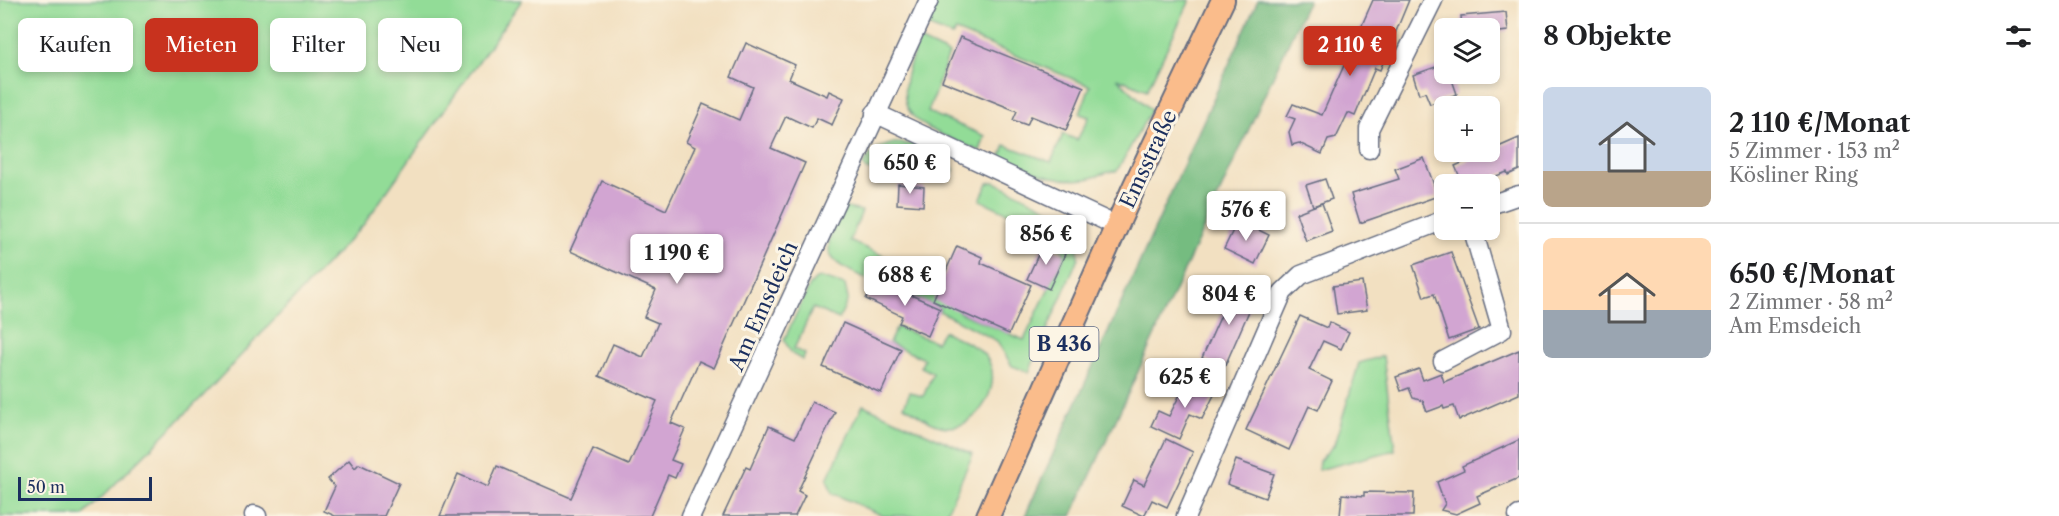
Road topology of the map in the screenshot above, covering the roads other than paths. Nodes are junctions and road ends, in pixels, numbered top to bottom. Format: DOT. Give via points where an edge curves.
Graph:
graph roads {
  1 [pos="929,0"];
  2 [pos="1223,0"];
  3 [pos="1433,0"];
  4 [pos="875,113"];
  5 [pos="1369,149"];
  6 [pos="1519,195"];
  7 [pos="1500,202"];
  8 [pos="1434,224"];
  9 [pos="1116,226"];
  10 [pos="1477,240"];
  11 [pos="1511,330"];
  12 [pos="1443,361"];
  13 [pos="691,516"];
  14 [pos="988,516"];
  15 [pos="1186,516"];
  1 -- 4 [label="street, Am Emsdeich"];
  2 -- 9 [label="main road, Emsstraße / B 436"];
  3 -- 5 [label="street" via="1369,129"];
  4 -- 9 [label="street"];
  4 -- 13 [label="street, Am Emsdeich"];
  6 -- 7 [label="street"];
  8 -- 15 [label="street" via="1301,275 1283,292"];
  9 -- 14 [label="main road, Emsstraße / B 436"];
  10 -- 11 [label="street"];
  11 -- 12 [label="street"];
}
